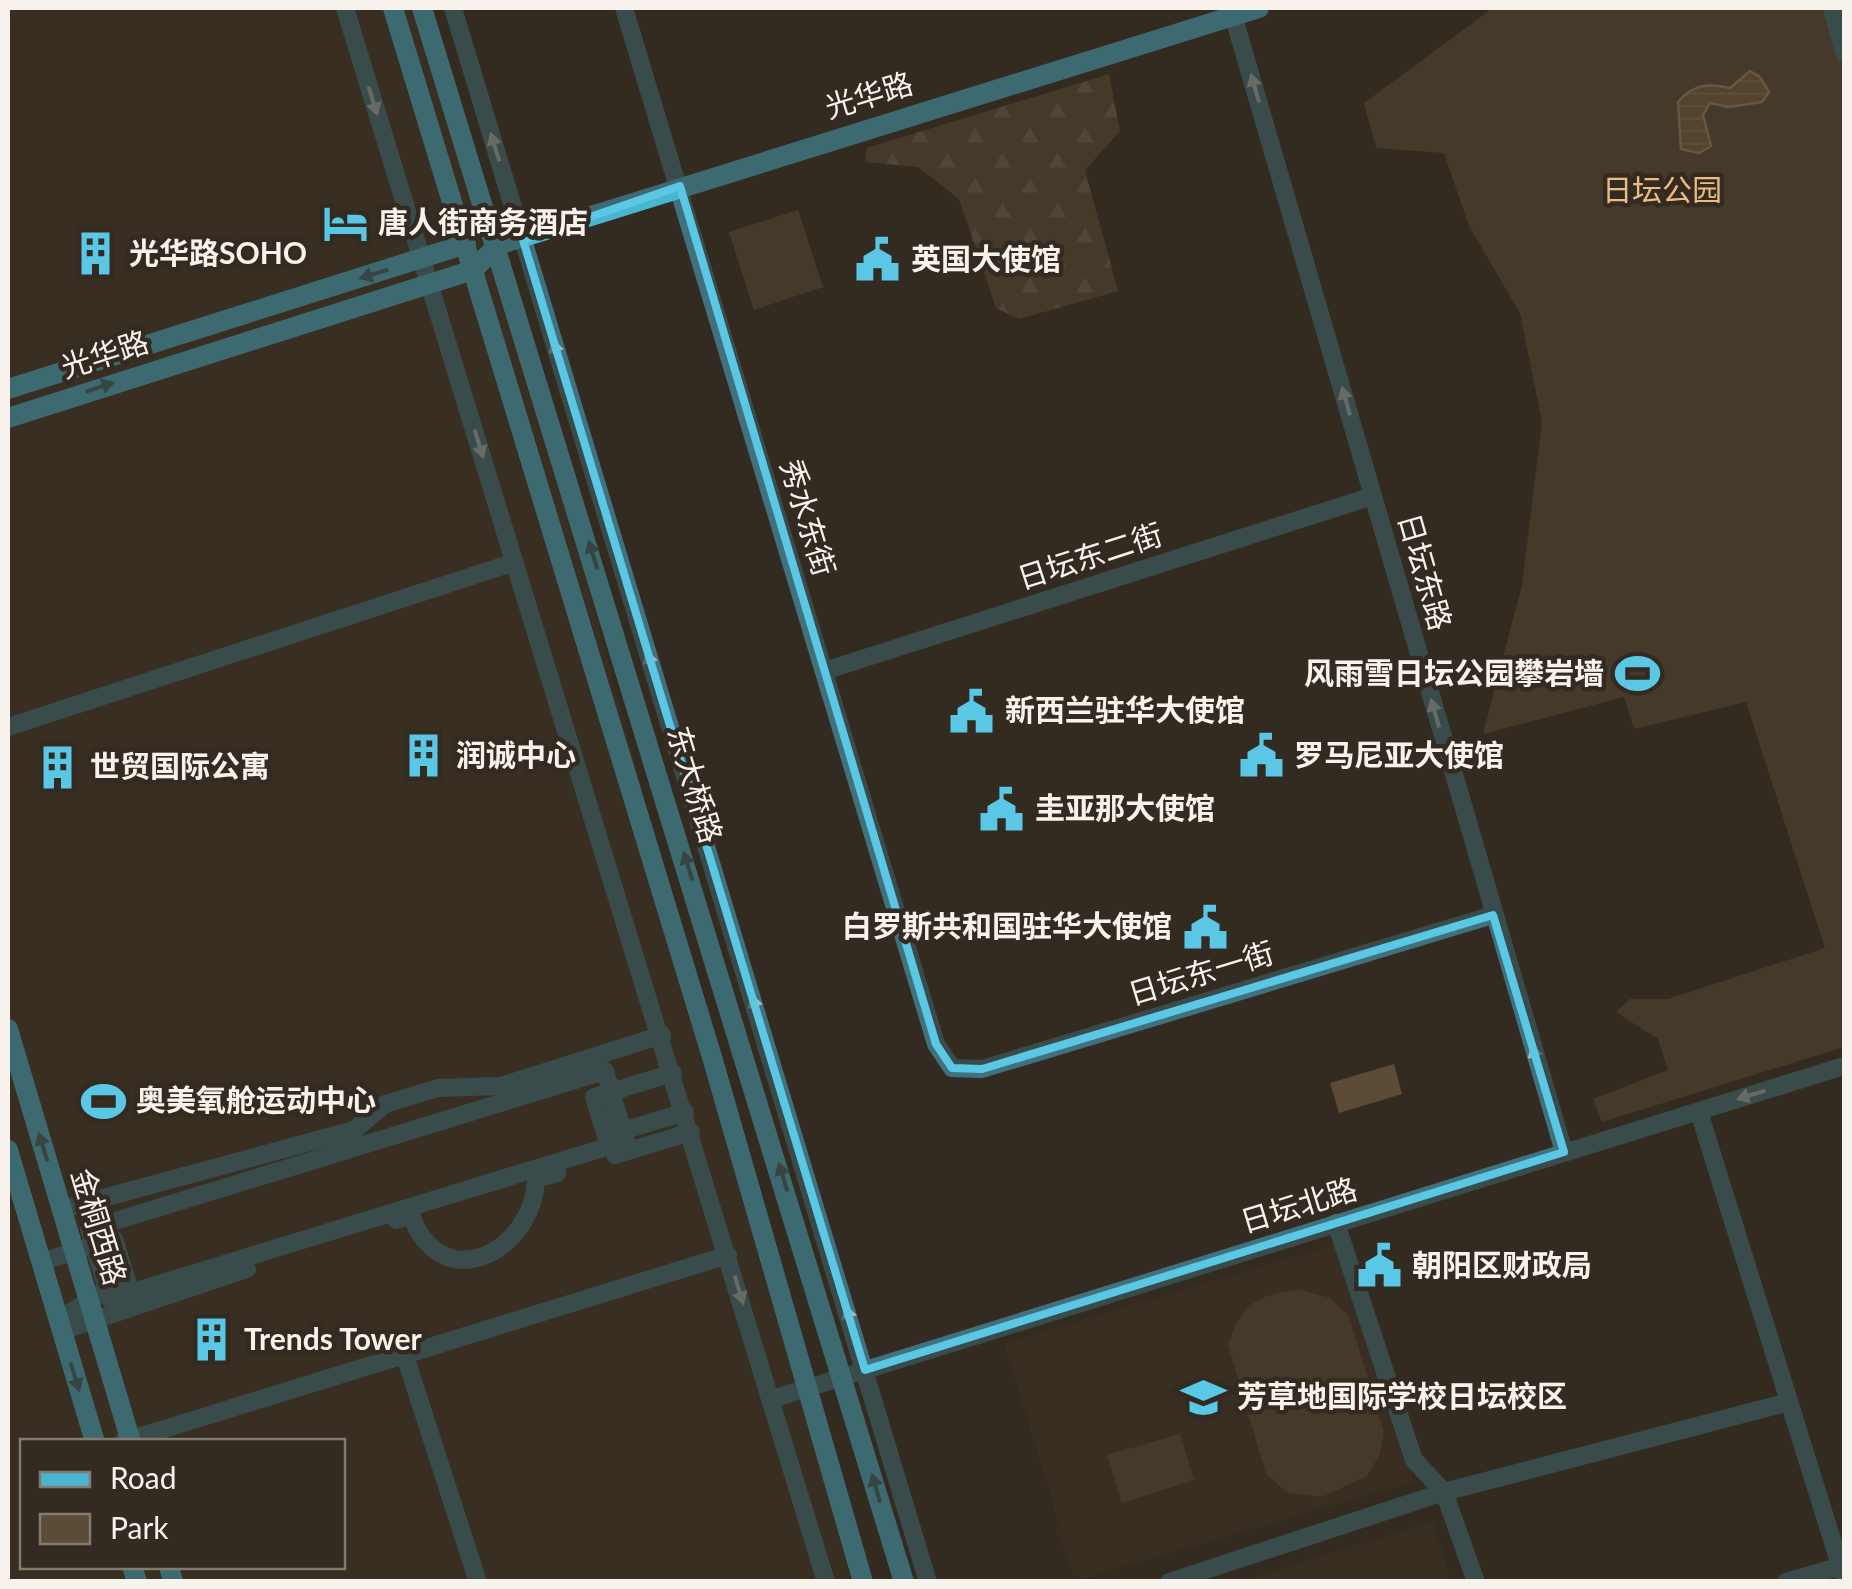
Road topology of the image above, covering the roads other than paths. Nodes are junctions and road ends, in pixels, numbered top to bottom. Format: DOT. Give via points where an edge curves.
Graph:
graph roads {
  1 [pos="345,8"];
  2 [pos="393,8"];
  3 [pos="422,8"];
  4 [pos="453,8"];
  5 [pos="624,8"];
  6 [pos="1259,8"];
  7 [pos="1832,8"];
  8 [pos="1233,12"];
  9 [pos="1844,52"];
  10 [pos="680,186"];
  11 [pos="523,240"];
  12 [pos="466,244"];
  13 [pos="498,245"];
  14 [pos="422,260"];
  15 [pos="473,270"];
  16 [pos="429,284"];
  17 [pos="8,389"];
  18 [pos="8,418"];
  19 [pos="1374,496"];
  20 [pos="516,562"];
  21 [pos="824,671"];
  22 [pos="8,726"];
  23 [pos="1492,915"];
  24 [pos="8,1029"];
  25 [pos="662,1036"];
  26 [pos="936,1044"];
  27 [pos="1844,1066"];
  28 [pos="674,1074"];
  29 [pos="611,1092"];
  30 [pos="685,1112"];
  31 [pos="1699,1112"];
  32 [pos="623,1130"];
  33 [pos="691,1132"];
  34 [pos="8,1150"];
  35 [pos="1564,1152"];
  36 [pos="70,1207"];
  37 [pos="1336,1223"];
  38 [pos="84,1249"];
  39 [pos="728,1255"];
  40 [pos="41,1262"];
  41 [pos="97,1303"];
  42 [pos="60,1325"];
  43 [pos="405,1356"];
  44 [pos="865,1370"];
  45 [pos="843,1375"];
  46 [pos="809,1386"];
  47 [pos="772,1400"];
  48 [pos="1790,1402"];
  49 [pos="93,1439"];
  50 [pos="128,1439"];
  51 [pos="135,1439"];
  52 [pos="1444,1492"];
  53 [pos="1843,1572"];
  54 [pos="478,1582"];
  55 [pos="826,1582"];
  56 [pos="863,1582"];
  57 [pos="904,1582"];
  58 [pos="928,1582"];
  59 [pos="1169,1582"];
  60 [pos="1476,1582"];
  61 [pos="1786,1582"];
  1 -- 14 [label="street, one-way"];
  2 -- 12 [label="main road, 东大桥路"];
  3 -- 13 [label="main road, 东大桥路"];
  11 -- 4 [label="street, one-way"];
  5 -- 10 [label="street, 秀水东街"];
  6 -- 8 [label="main road, 光华路"];
  7 -- 9 [label="street"];
  8 -- 10 [label="main road, 光华路"];
  19 -- 8 [label="street, 日坛东路, one-way"];
  10 -- 11 [label="main road, 光华路"];
  10 -- 21 [label="street, 秀水东街"];
  11 -- 13 [label="main road, 光华路"];
  44 -- 11 [label="street, one-way"];
  12 -- 13 [label="street, 光华路"];
  12 -- 14 [label="main road, 光华路"];
  12 -- 15 [label="main road, 东大桥路"];
  13 -- 15 [label="main road, 光华路"];
  45 -- 13 [label="main road, 东大桥路, one-way"];
  14 -- 16 [label="street"];
  14 -- 17 [label="main road, 光华路, one-way"];
  15 -- 16 [label="main road, 光华路"];
  15 -- 46 [label="main road, 东大桥路"];
  18 -- 16 [label="main road, 光华路, one-way"];
  16 -- 20 [label="street, one-way"];
  19 -- 21 [label="street, 日坛东二街"];
  23 -- 19 [label="street, 日坛东路, one-way"];
  20 -- 22 [label="street"];
  20 -- 25 [label="street"];
  21 -- 26 [label="street, 秀水东街"];
  23 -- 26 [label="street, 日坛东一街" via="982,1069 952,1068"];
  35 -- 23 [label="street, 日坛东路, one-way"];
  38 -- 24 [label="main road, 金桐西路, one-way"];
  25 -- 28 [label="street"];
  25 -- 36 [label="street" via="501,1086 438,1088 403,1098 354,1130"];
  27 -- 31 [label="street, 日坛北路, one-way"];
  28 -- 29 [label="street"];
  28 -- 30 [label="street"];
  29 -- 32 [label="street"];
  29 -- 38 [label="street" via="605,1071 88,1229"];
  30 -- 32 [label="street"];
  30 -- 33 [label="street"];
  31 -- 35 [label="street, 日坛北路"];
  31 -- 48 [label="street"];
  32 -- 41 [label="street" via="626,1141"];
  33 -- 39 [label="street"];
  33 -- 41 [label="street" via="536,1179 536,1202 524,1227 498,1252 462,1261 435,1250 411,1215"];
  34 -- 40 [label="main road"];
  35 -- 37 [label="street, 日坛北路"];
  37 -- 44 [label="street, 日坛北路"];
  37 -- 52 [label="street" via="1414,1460"];
  38 -- 40 [label="street"];
  38 -- 41 [label="main road, 金桐西路"];
  38 -- 41 [label="street" via="114,1239 128,1284"];
  39 -- 43 [label="street"];
  39 -- 47 [label="street, one-way"];
  40 -- 42 [label="main road"];
  41 -- 42 [label="street"];
  41 -- 50 [label="main road, 金桐西路"];
  42 -- 49 [label="main road, one-way"];
  43 -- 51 [label="street"];
  43 -- 54 [label="street"];
  44 -- 45 [label="street, 日坛北路"];
  44 -- 58 [label="street"];
  45 -- 46 [label="street, 日坛北路"];
  57 -- 45 [label="main road, 东大桥路, one-way"];
  46 -- 47 [label="street, 日坛北路"];
  46 -- 56 [label="main road, 东大桥路"];
  47 -- 55 [label="street"];
  48 -- 52 [label="street"];
  48 -- 53 [label="street"];
  52 -- 59 [label="street"];
  52 -- 60 [label="street"];
  53 -- 61 [label="street"];
}
